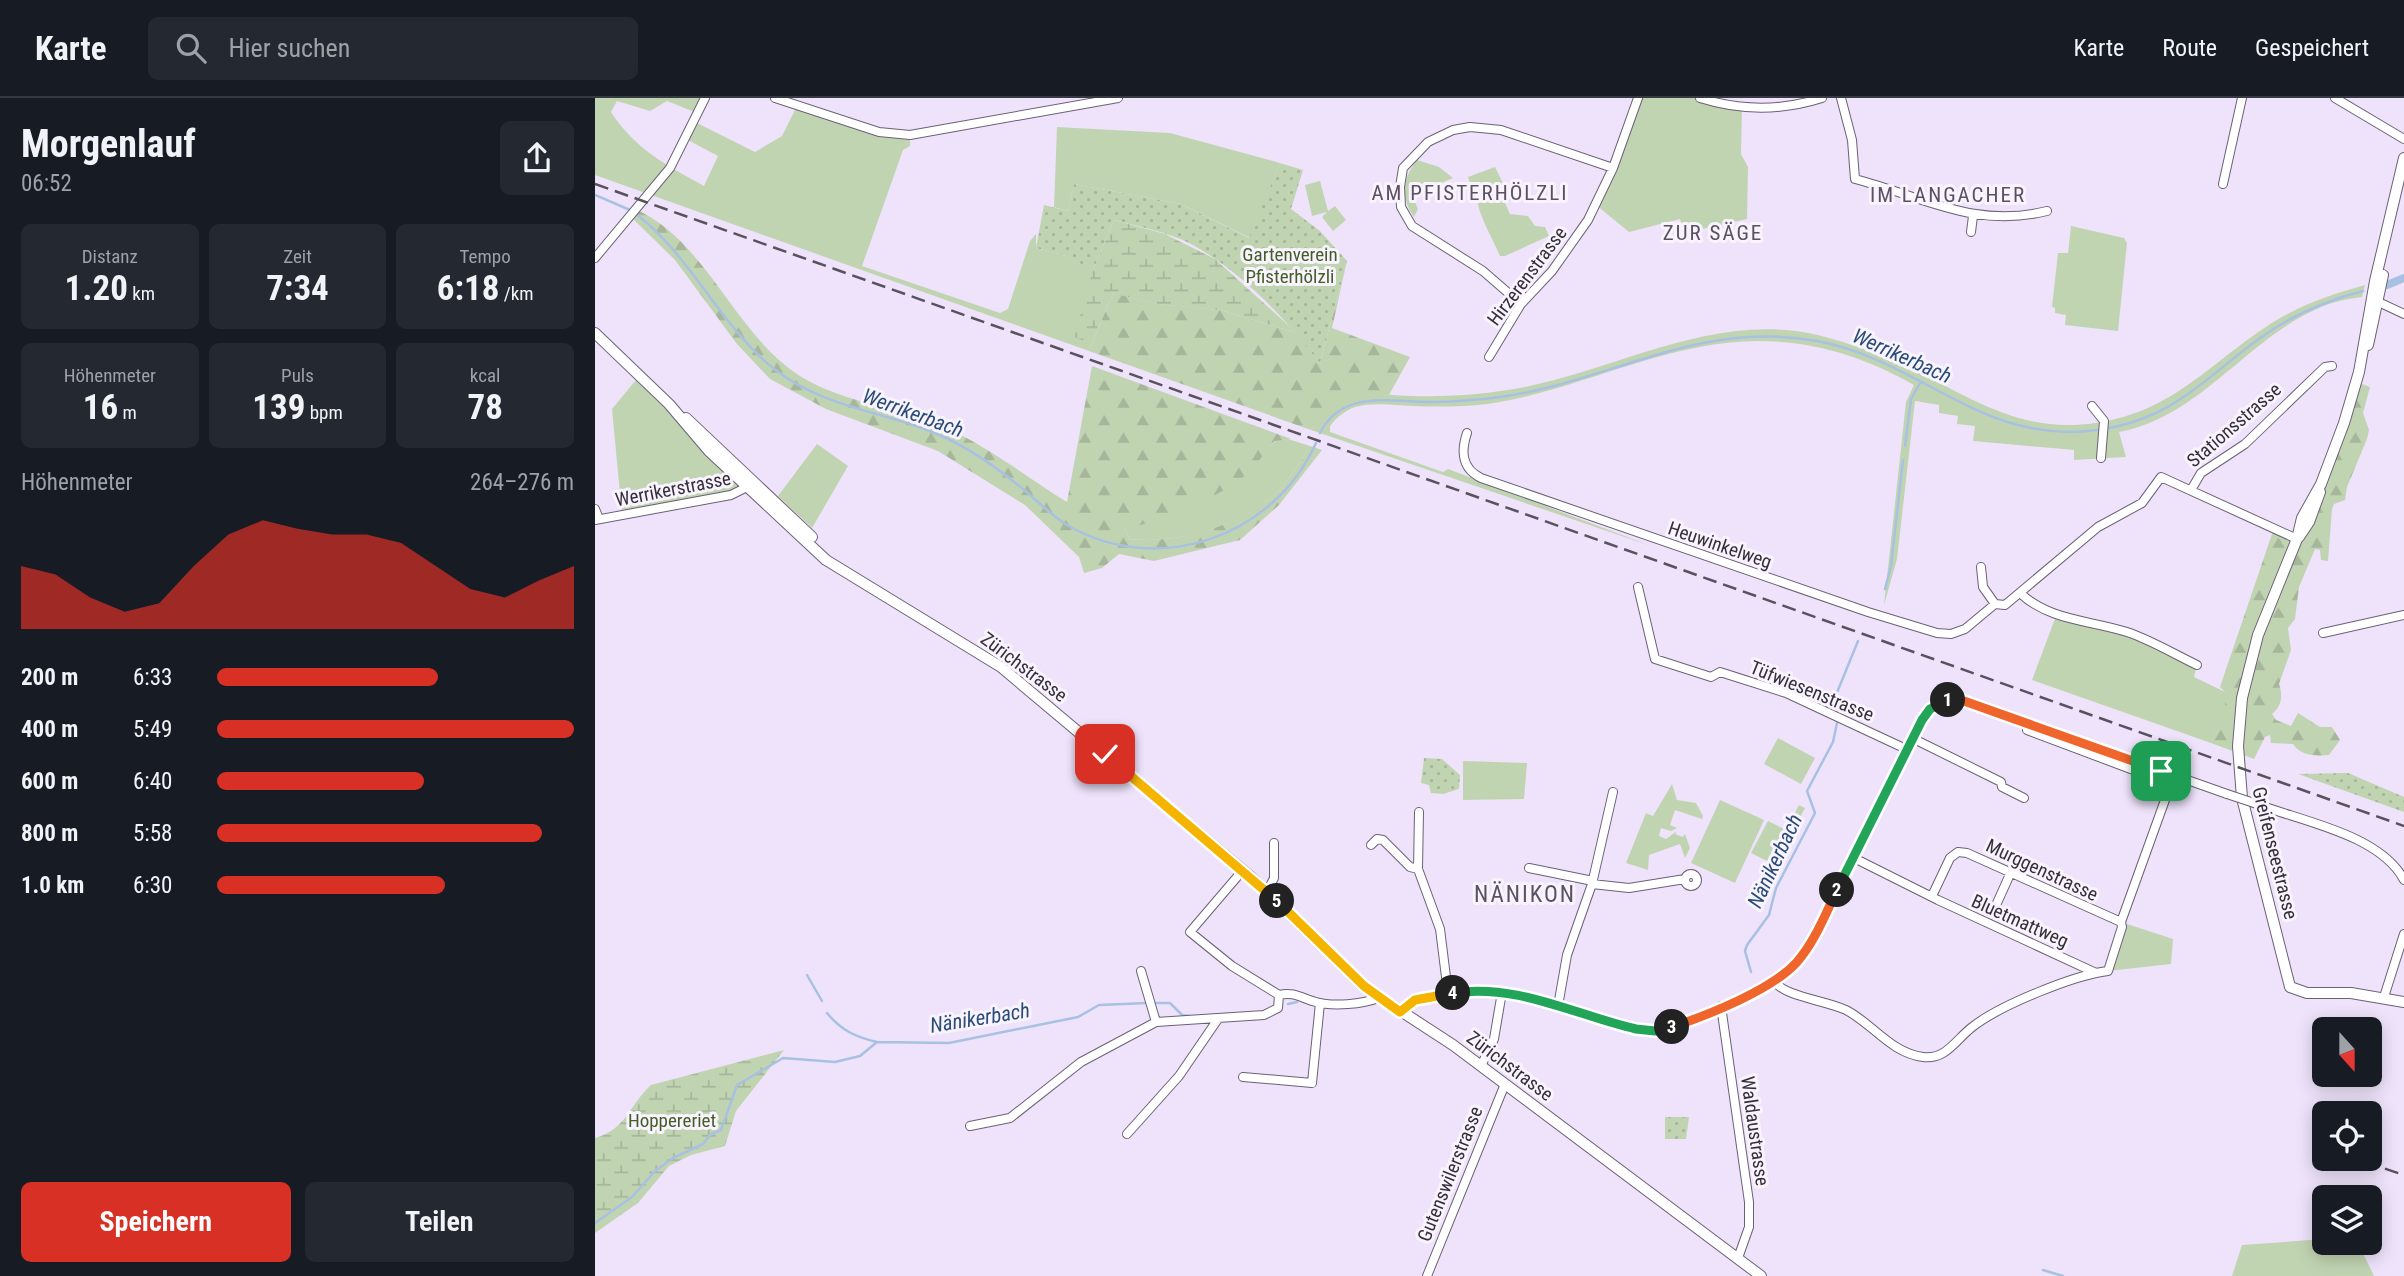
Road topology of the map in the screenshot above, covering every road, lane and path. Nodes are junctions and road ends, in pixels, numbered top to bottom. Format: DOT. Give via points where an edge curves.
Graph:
graph roads {
  1 [pos="705,98"];
  2 [pos="775,98"];
  3 [pos="1118,98"];
  4 [pos="1637,98"];
  5 [pos="1700,98"];
  6 [pos="1822,98"];
  7 [pos="1841,98"];
  8 [pos="2242,98"];
  9 [pos="2335,98"];
  10 [pos="2404,139"];
  11 [pos="2404,158"];
  12 [pos="1613,168"];
  13 [pos="2223,184"];
  14 [pos="2047,211"];
  15 [pos="1973,216"];
  16 [pos="1971,232"];
  17 [pos="595,258"];
  18 [pos="2376,293"];
  19 [pos="1521,304"];
  20 [pos="2404,314"];
  21 [pos="595,333"];
  22 [pos="1489,357"];
  23 [pos="2332,366"];
  24 [pos="2092,406"];
  25 [pos="1467,433"];
  26 [pos="2101,458"];
  27 [pos="751,485"];
  28 [pos="2191,490"];
  29 [pos="595,509"];
  30 [pos="597,520"];
  31 [pos="2297,539"];
  32 [pos="1981,567"];
  33 [pos="1638,587"];
  34 [pos="2021,593"];
  35 [pos="1995,604"];
  36 [pos="2404,615"];
  37 [pos="2323,634"];
  38 [pos="2197,665"];
  39 [pos="1974,705"];
  40 [pos="1912,738"];
  41 [pos="1906,749"];
  42 [pos="2174,775"];
  43 [pos="2169,790"];
  44 [pos="1613,792"];
  45 [pos="2024,798"];
  46 [pos="1419,812"];
  47 [pos="1274,843"];
  48 [pos="1371,845"];
  49 [pos="1852,857"];
  50 [pos="1529,868"];
  51 [pos="1418,869"];
  52 [pos="1243,870"];
  53 [pos="2011,872"];
  54 [pos="1685,879"];
  55 [pos="2404,880"];
  56 [pos="1592,883"];
  57 [pos="1267,892"];
  58 [pos="1932,896"];
  59 [pos="1997,903"];
  60 [pos="2121,922"];
  61 [pos="2404,934"];
  62 [pos="1141,971"];
  63 [pos="2097,973"];
  64 [pos="1774,981"];
  65 [pos="1502,992"];
  66 [pos="1448,993"];
  67 [pos="1279,995"];
  68 [pos="2384,997"];
  69 [pos="1378,998"];
  70 [pos="2404,1002"];
  71 [pos="1319,1003"];
  72 [pos="1558,1006"];
  73 [pos="1721,1006"];
  74 [pos="1400,1012"];
  75 [pos="1218,1019"];
  76 [pos="1156,1023"];
  77 [pos="1481,1066"];
  78 [pos="1243,1077"];
  79 [pos="1505,1084"];
  80 [pos="970,1126"];
  81 [pos="1127,1134"];
  82 [pos="1738,1258"];
  83 [pos="1427,1276"];
  84 [pos="1761,1276"];
  1 -- 17 [label="street" via="670,168"];
  2 -- 3 [label="street" via="879,132 910,135"];
  4 -- 12 [label="street, Hirzerenstrasse"];
  5 -- 6 [label="street" via="1752,109"];
  7 -- 15 [label="street" via="1856,179"];
  8 -- 13 [label="street"];
  9 -- 10 [label="street"];
  11 -- 18 [label="main road"];
  12 -- 19 [label="street, Hirzerenstrasse" via="1574,241"];
  12 -- 19 [label="street" via="1496,129 1470,127 1428,142 1403,168 1401,207 1412,226 1483,271"];
  14 -- 15 [label="street" via="2019,217"];
  15 -- 16 [label="street"];
  18 -- 20 [label="street"];
  18 -- 31 [label="main road, Greifenseestrasse" via="2365,359"];
  19 -- 22 [label="street, Hirzerenstrasse"];
  21 -- 27 [label="main road, Zürichstrasse"];
  23 -- 28 [label="street, Stationsstrasse" via="2325,367 2245,444 2201,473"];
  24 -- 26 [label="street" via="2103,424"];
  25 -- 35 [label="street, Heuwinkelweg" via="1464,461 1481,478 1868,612 1944,634 1965,629"];
  27 -- 30 [label="street, Werrikerstrasse" via="731,495"];
  27 -- 52 [label="main road, Zürichstrasse" via="845,571 1001,667"];
  28 -- 31 [label="street"];
  28 -- 34 [label="street, Stationsstrasse" via="2161,477 2142,503 2098,527"];
  29 -- 30 [label="street"];
  31 -- 68 [label="main road, Greifenseestrasse" via="2248,669 2238,746 2242,798 2290,987"];
  32 -- 35 [label="street" via="1983,587"];
  33 -- 41 [label="street, Tüfwiesenstrasse" via="1655,659 1711,677 1720,672 1786,693"];
  34 -- 35 [label="street, Stationsstrasse" via="2005,605"];
  34 -- 38 [label="street" via="2052,615 2101,624"];
  36 -- 37 [label="street"];
  39 -- 40 [label="street" via="1955,700 1935,706"];
  39 -- 42 [label="street"];
  39 -- 43 [label="street" via="1986,715 2144,774"];
  40 -- 41 [label="street"];
  40 -- 45 [label="street"];
  41 -- 49 [label="street"];
  42 -- 43 [label="street"];
  42 -- 55 [label="street, bridge" via="2371,846 2392,861"];
  43 -- 60 [label="street"];
  44 -- 56 [label="street"];
  46 -- 51 [label="street"];
  47 -- 57 [label="street" via="1274,881"];
  48 -- 51 [label="street" via="1383,840 1410,867"];
  49 -- 58 [label="street, Bluetmattweg"];
  49 -- 64 [label="street" via="1812,942"];
  50 -- 56 [label="street"];
  51 -- 66 [label="street" via="1440,929"];
  52 -- 57 [label="main road, Zürichstrasse"];
  52 -- 67 [label="street" via="1190,932"];
  53 -- 58 [label="street, Murggenstrasse" via="1958,852 1950,858"];
  53 -- 59 [label="street"];
  53 -- 60 [label="street, Murggenstrasse"];
  54 -- 56 [label="street" via="1629,888"];
  56 -- 72 [label="street" via="1567,956"];
  57 -- 69 [label="main road, Zürichstrasse"];
  58 -- 63 [label="street, Bluetmattweg"];
  60 -- 63 [label="street" via="2108,971"];
  61 -- 68 [label="street"];
  62 -- 76 [label="street"];
  63 -- 64 [label="street" via="2072,979 1986,1018 1943,1055 1924,1057 1896,1048 1848,1011 1807,995 1784,992"];
  64 -- 73 [label="street"];
  65 -- 66 [label="street"];
  65 -- 72 [label="street"];
  65 -- 77 [label="street" via="1492,1046"];
  66 -- 74 [label="street" via="1410,1002"];
  67 -- 71 [label="street" via="1307,997"];
  67 -- 75 [label="street" via="1273,1013"];
  68 -- 70 [label="main road"];
  69 -- 71 [label="street"];
  69 -- 74 [label="main road, Zürichstrasse"];
  71 -- 78 [label="street" via="1311,1083"];
  72 -- 73 [label="street" via="1655,1031"];
  73 -- 82 [label="street, Waldaustrasse" via="1749,1202 1749,1227"];
  74 -- 77 [label="main road, Zürichstrasse"];
  75 -- 76 [label="street"];
  75 -- 81 [label="street" via="1179,1076"];
  76 -- 80 [label="street" via="1081,1062 1010,1118"];
  77 -- 79 [label="main road, Zürichstrasse"];
  79 -- 82 [label="main road, Zürichstrasse"];
  79 -- 83 [label="street, Gutenswilerstrasse"];
  82 -- 84 [label="main road, Zürichstrasse"];
}
